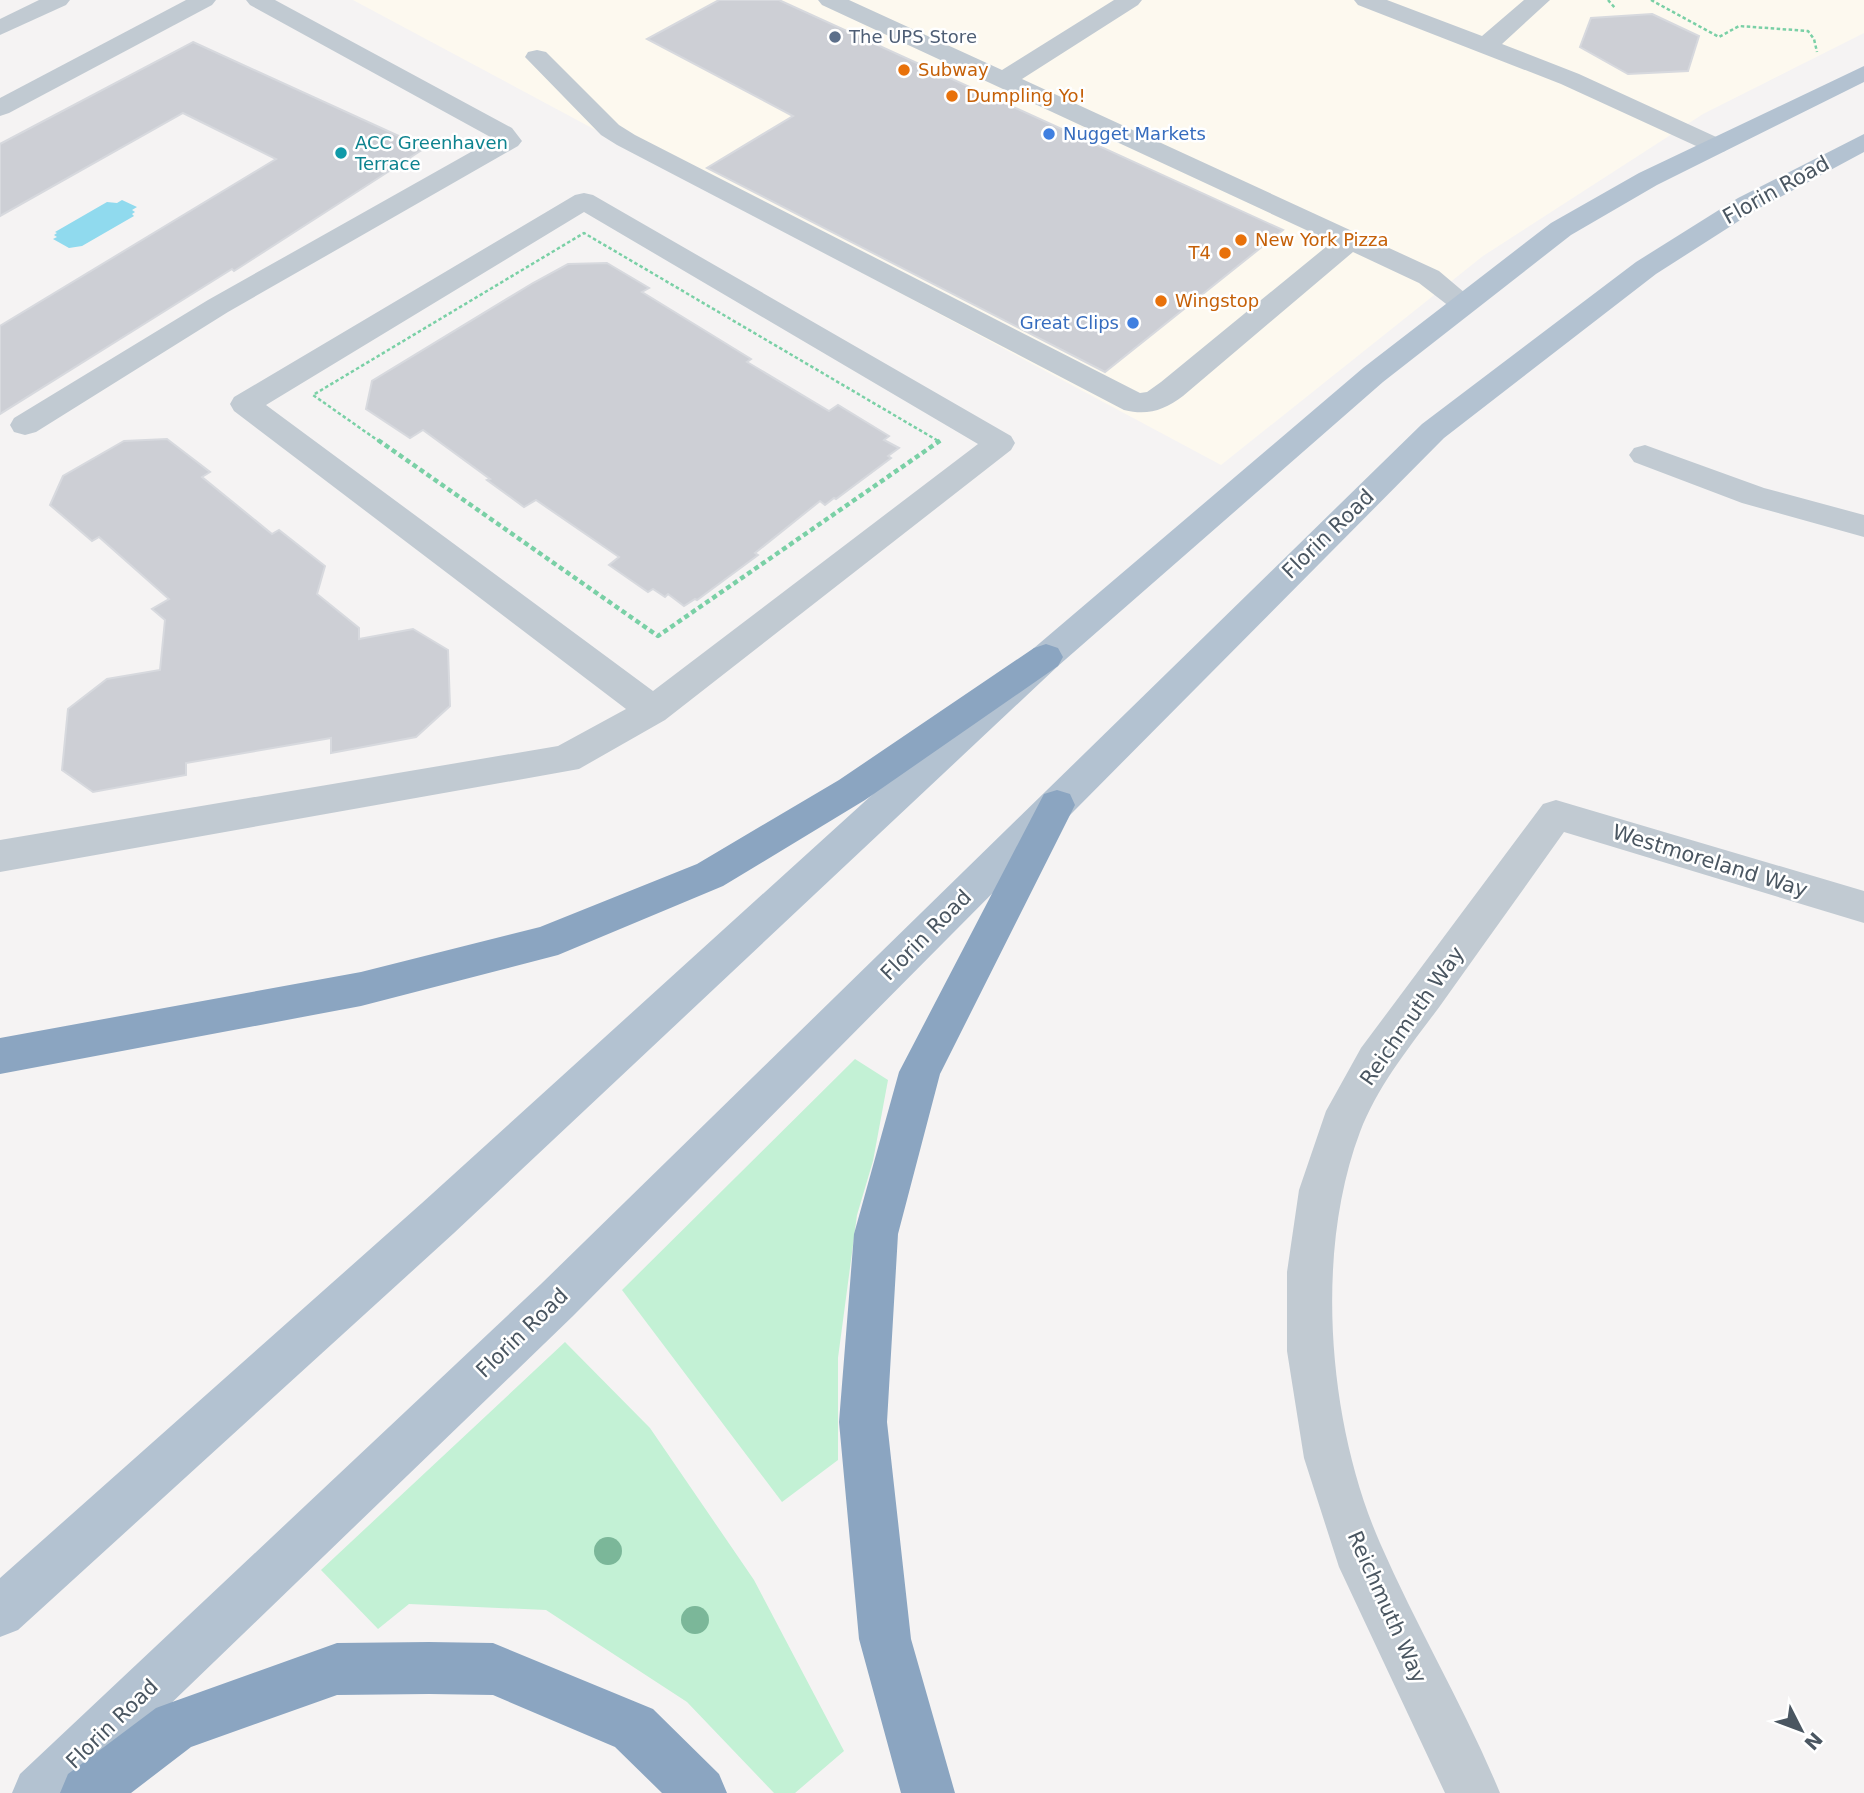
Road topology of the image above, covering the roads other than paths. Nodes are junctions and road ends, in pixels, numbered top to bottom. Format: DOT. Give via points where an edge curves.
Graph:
graph roads {
  1 [pos="58,0"];
  2 [pos="204,0"];
  3 [pos="258,0"];
  4 [pos="830,0"];
  5 [pos="1130,0"];
  6 [pos="1366,0"];
  7 [pos="1538,0"];
  8 [pos="0,28"];
  9 [pos="1485,46"];
  10 [pos="537,57"];
  11 [pos="1864,73"];
  12 [pos="1006,79"];
  13 [pos="0,108"];
  14 [pos="1864,142"];
  15 [pos="1716,146"];
  16 [pos="1351,240"];
  17 [pos="1464,304"];
  18 [pos="25,425"];
  19 [pos="1645,456"];
  20 [pos="1864,526"];
  21 [pos="1046,657"];
  22 [pos="653,709"];
  23 [pos="1057,805"];
  24 [pos="1556,815"];
  25 [pos="0,856"];
  26 [pos="1864,907"];
  27 [pos="0,1056"];
  28 [pos="0,1612"];
  29 [pos="39,1793"];
  30 [pos="87,1793"];
  31 [pos="700,1793"];
  32 [pos="928,1793"];
  33 [pos="1474,1793"];
  1 -- 8 [label="street"];
  2 -- 13 [label="street"];
  3 -- 18 [label="street" via="503,132 509,141 218,306"];
  4 -- 12 [label="street"];
  5 -- 12 [label="street"];
  6 -- 9 [label="street"];
  7 -- 9 [label="street"];
  9 -- 15 [label="street"];
  10 -- 16 [label="street" via="610,130 626,140 1135,403 1154,402 1172,389"];
  11 -- 15 [label="main road"];
  12 -- 16 [label="street"];
  14 -- 23 [label="main road, Florin Road" via="1746,204 1646,268 1433,431"];
  15 -- 17 [label="main road" via="1561,229"];
  16 -- 17 [label="street" via="1429,277"];
  17 -- 21 [label="main road" via="1373,376"];
  19 -- 20 [label="street" via="1769,502"];
  21 -- 27 [label="highway" via="852,790 710,875 544,943 361,989"];
  21 -- 28 [label="main road" via="438,1218"];
  22 -- 22 [label="street" via="1000,443 584,201 245,404"];
  22 -- 25 [label="street" via="566,759"];
  23 -- 29 [label="main road, Florin Road" via="557,1300"];
  23 -- 32 [label="highway" via="920,1072 876,1234 863,1422 885,1639"];
  24 -- 26 [label="street, Westmoreland Way"];
  24 -- 33 [label="street, Reichmuth Way" via="1376,1061 1342,1125 1329,1164 1309,1272 1310,1351 1328,1458 1357,1549"];
  30 -- 31 [label="highway" via="175,1727 337,1669 416,1668 494,1669 634,1728"];
}
